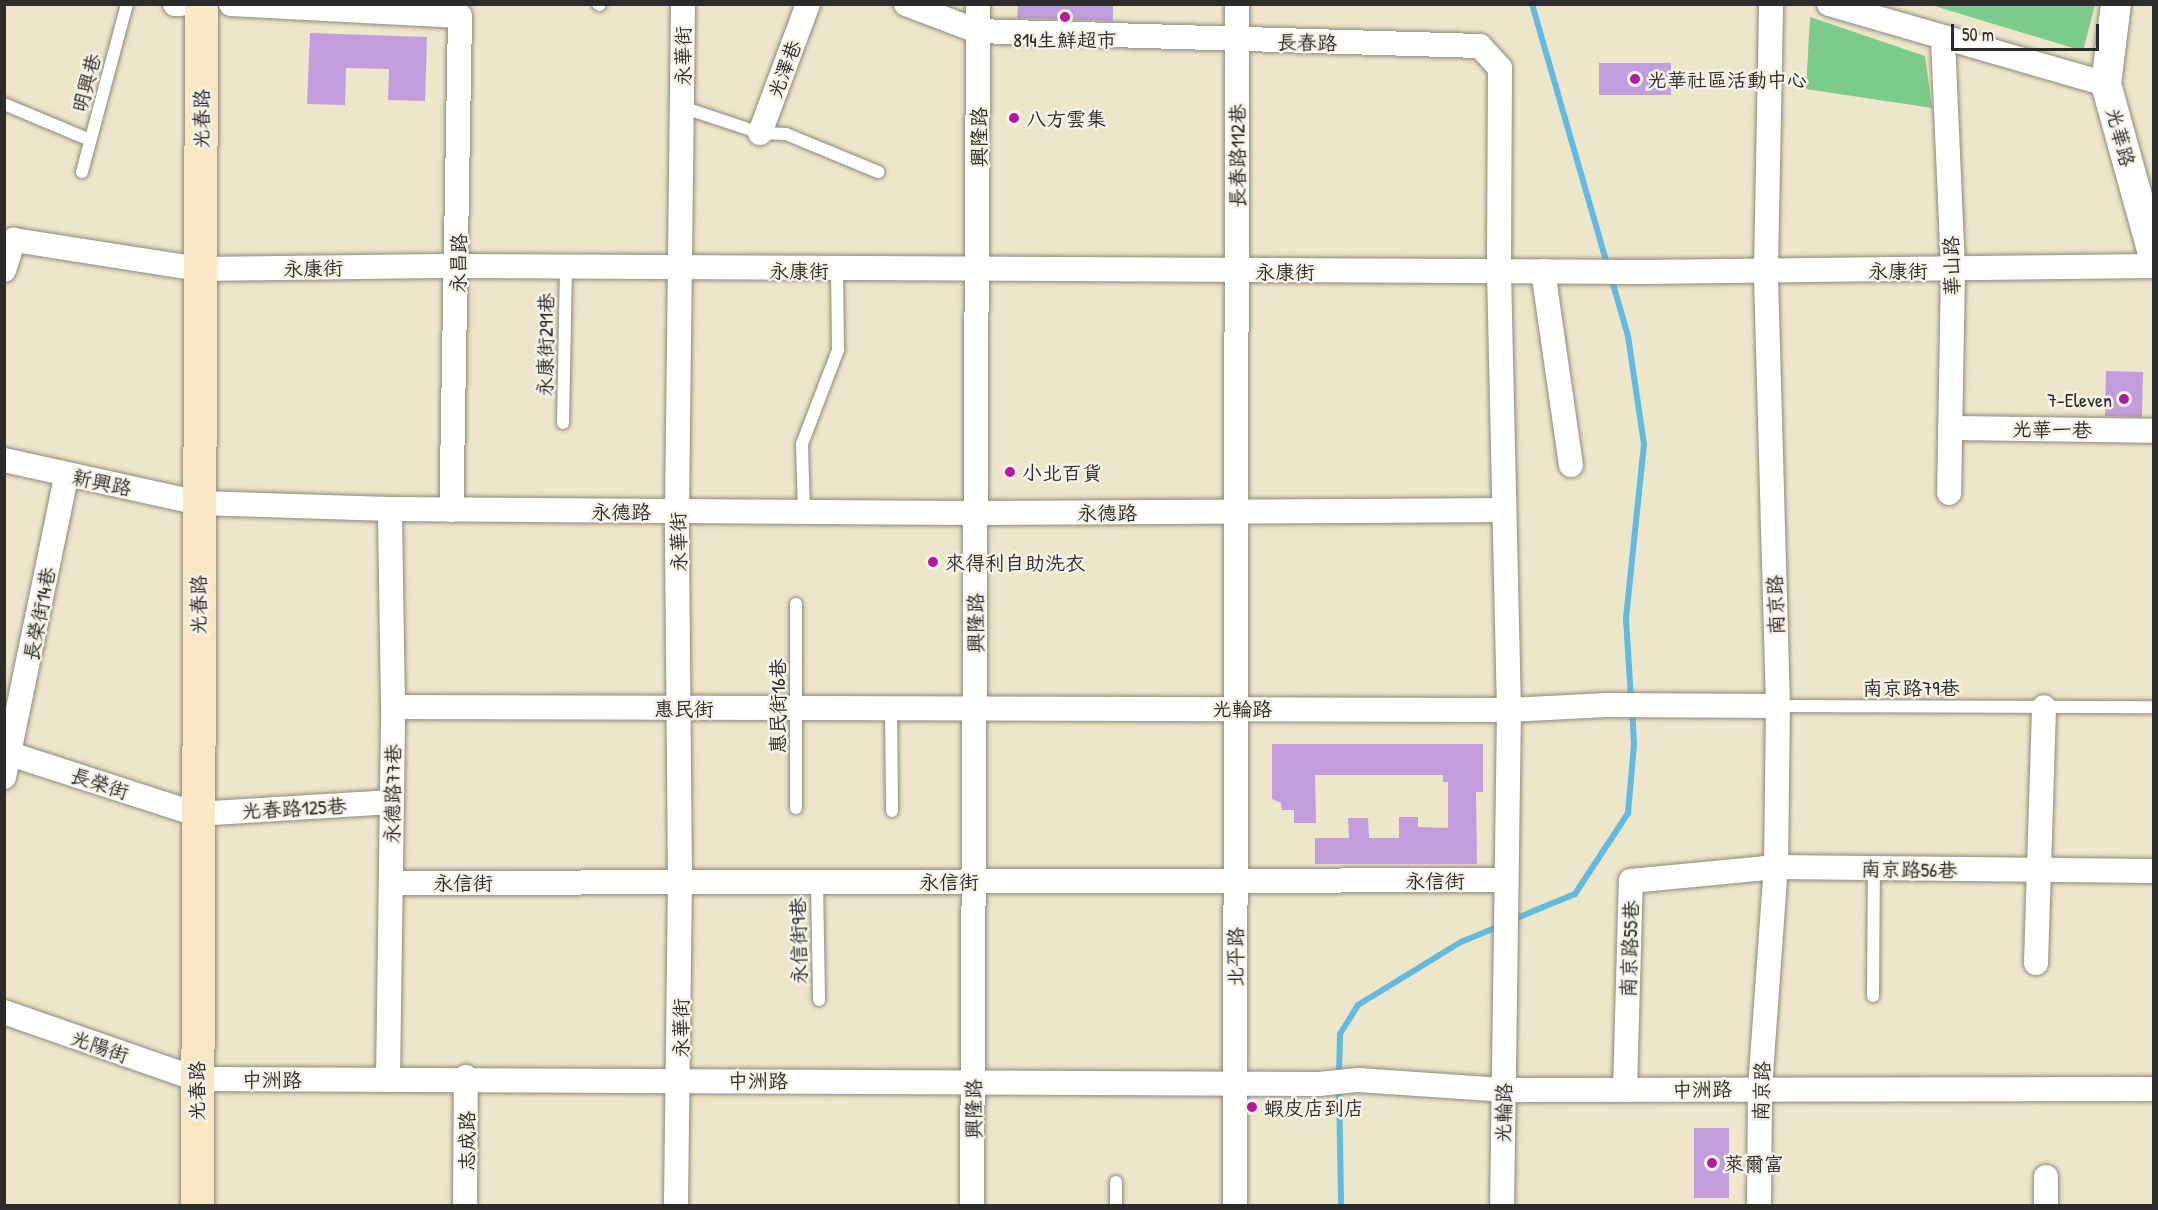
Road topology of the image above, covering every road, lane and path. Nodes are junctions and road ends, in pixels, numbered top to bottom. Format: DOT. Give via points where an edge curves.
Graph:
graph roads {
  1 [pos="127,4"];
  2 [pos="201,4"];
  3 [pos="231,4"];
  4 [pos="683,4"];
  5 [pos="808,4"];
  6 [pos="906,4"];
  7 [pos="978,4"];
  8 [pos="1237,4"];
  9 [pos="1771,4"];
  10 [pos="1829,4"];
  11 [pos="462,10"];
  12 [pos="2114,10"];
  13 [pos="977,32"];
  14 [pos="1943,39"];
  15 [pos="1238,40"];
  16 [pos="2106,84"];
  17 [pos="4,104"];
  18 [pos="682,107"];
  19 [pos="760,133"];
  20 [pos="90,140"];
  21 [pos="81,172"];
  22 [pos="878,172"];
  23 [pos="2154,257"];
  24 [pos="459,266"];
  25 [pos="2154,266"];
  26 [pos="566,268"];
  27 [pos="200,269"];
  28 [pos="1766,269"];
  29 [pos="4,270"];
  30 [pos="681,270"];
  31 [pos="837,270"];
  32 [pos="1953,270"];
  33 [pos="979,271"];
  34 [pos="1236,271"];
  35 [pos="1498,271"];
  36 [pos="1543,272"];
  37 [pos="563,423"];
  38 [pos="1950,428"];
  39 [pos="2154,431"];
  40 [pos="4,460"];
  41 [pos="1570,465"];
  42 [pos="67,474"];
  43 [pos="1949,493"];
  44 [pos="199,503"];
  45 [pos="390,509"];
  46 [pos="451,510"];
  47 [pos="1504,510"];
  48 [pos="677,511"];
  49 [pos="1238,511"];
  50 [pos="804,512"];
  51 [pos="974,513"];
  52 [pos="796,604"];
  53 [pos="1778,706"];
  54 [pos="393,707"];
  55 [pos="2044,707"];
  56 [pos="2154,707"];
  57 [pos="680,708"];
  58 [pos="796,708"];
  59 [pos="891,708"];
  60 [pos="976,708"];
  61 [pos="1239,708"];
  62 [pos="1509,710"];
  63 [pos="7,761"];
  64 [pos="392,802"];
  65 [pos="796,808"];
  66 [pos="892,811"];
  67 [pos="196,814"];
  68 [pos="1776,867"];
  69 [pos="1874,868"];
  70 [pos="2042,870"];
  71 [pos="2154,871"];
  72 [pos="1235,880"];
  73 [pos="975,881"];
  74 [pos="680,882"];
  75 [pos="817,882"];
  76 [pos="392,883"];
  77 [pos="1506,886"];
  78 [pos="2036,963"];
  79 [pos="1873,996"];
  80 [pos="819,1000"];
  81 [pos="4,1012"];
  82 [pos="466,1077"];
  83 [pos="196,1079"];
  84 [pos="680,1079"];
  85 [pos="388,1080"];
  86 [pos="973,1081"];
  87 [pos="1234,1083"];
  88 [pos="1761,1088"];
  89 [pos="2154,1089"];
  90 [pos="1503,1090"];
  91 [pos="1625,1090"];
  92 [pos="2046,1178"];
  93 [pos="1116,1182"];
  94 [pos="197,1206"];
  95 [pos="465,1206"];
  96 [pos="676,1206"];
  97 [pos="972,1206"];
  98 [pos="1116,1206"];
  99 [pos="1235,1206"];
  100 [pos="1502,1206"];
  101 [pos="1759,1206"];
  102 [pos="2046,1206"];
  1 -- 20 [label="lane, 明興巷"];
  2 -- 27 [label="main road, 光春路"];
  3 -- 11 [label="street"];
  4 -- 18 [label="street, 永華街"];
  5 -- 19 [label="street, 光澤巷"];
  6 -- 13 [label="street, 長春路"];
  7 -- 13 [label="street, 興隆路"];
  8 -- 15 [label="street, 長春路112巷"];
  9 -- 28 [label="street, 南京路"];
  10 -- 14 [label="street"];
  11 -- 24 [label="street, 永昌路"];
  12 -- 16 [label="street, 光華路"];
  13 -- 15 [label="street, 長春路"];
  13 -- 33 [label="street, 興隆路"];
  14 -- 16 [label="street"];
  14 -- 32 [label="street, 華山路"];
  15 -- 34 [label="street, 長春路112巷"];
  15 -- 35 [label="street, 長春路" via="1480,46 1500,68"];
  16 -- 23 [label="street, 光華路"];
  17 -- 20 [label="lane"];
  18 -- 19 [label="lane"];
  18 -- 30 [label="street, 永華街"];
  19 -- 22 [label="lane" via="786,134"];
  20 -- 21 [label="lane, 明興巷"];
  24 -- 26 [label="street, 永康街"];
  24 -- 27 [label="street, 永康街"];
  24 -- 46 [label="street, 永昌路"];
  25 -- 32 [label="street, 永康街"];
  26 -- 30 [label="street, 永康街"];
  26 -- 37 [label="lane, 永康街291巷"];
  27 -- 29 [label="street, 永康街" via="14,240"];
  27 -- 44 [label="main road, 光春路"];
  28 -- 32 [label="street, 永康街"];
  28 -- 36 [label="street, 永康街"];
  28 -- 53 [label="street, 南京路"];
  30 -- 31 [label="street, 永康街"];
  30 -- 48 [label="street, 永華街"];
  31 -- 33 [label="street, 永康街"];
  31 -- 50 [label="lane" via="838,350 802,444"];
  32 -- 38 [label="street, 華山路"];
  33 -- 34 [label="street, 永康街"];
  33 -- 51 [label="street, 興隆路"];
  34 -- 35 [label="street, 永康街"];
  34 -- 49 [label="street, 長春路112巷"];
  35 -- 36 [label="street, 永康街"];
  35 -- 47 [label="street, 長春路"];
  36 -- 41 [label="street"];
  38 -- 39 [label="street, 光華一巷"];
  38 -- 43 [label="street, 華山路"];
  40 -- 42 [label="street, 新興路"];
  42 -- 44 [label="street, 新興路"];
  42 -- 63 [label="street, 長榮街14巷"];
  44 -- 45 [label="street, 永德路"];
  44 -- 67 [label="main road, 光春路"];
  45 -- 46 [label="street, 永德路"];
  45 -- 54 [label="street, 永德路77巷"];
  46 -- 48 [label="street, 永德路"];
  47 -- 49 [label="street, 永德路"];
  47 -- 62 [label="street, 長春路"];
  48 -- 50 [label="street, 永德路"];
  48 -- 57 [label="street, 永華街"];
  49 -- 51 [label="street, 永德路"];
  49 -- 61 [label="street, 北平路"];
  50 -- 51 [label="street, 永德路"];
  51 -- 60 [label="street, 興隆路"];
  52 -- 58 [label="lane, 惠民街16巷"];
  53 -- 55 [label="lane, 南京路79巷"];
  53 -- 62 [label="street, 光輪路" via="1607,705"];
  53 -- 68 [label="street, 南京路"];
  54 -- 57 [label="street, 惠民街"];
  54 -- 64 [label="street, 永德路77巷"];
  55 -- 56 [label="lane, 南京路79巷"];
  55 -- 70 [label="street"];
  57 -- 58 [label="street, 惠民街"];
  57 -- 74 [label="street, 永華街"];
  58 -- 59 [label="street, 惠民街"];
  58 -- 65 [label="lane, 惠民街16巷"];
  59 -- 60 [label="street, 惠民街"];
  59 -- 66 [label="lane"];
  60 -- 61 [label="street, 光輪路"];
  60 -- 73 [label="street, 興隆路"];
  61 -- 62 [label="street, 光輪路"];
  61 -- 72 [label="street, 北平路"];
  62 -- 77 [label="street"];
  63 -- 67 [label="street, 長榮街"];
  64 -- 67 [label="street, 光春路125巷"];
  64 -- 76 [label="street, 永德路77巷"];
  67 -- 83 [label="main road, 光春路"];
  68 -- 69 [label="street, 南京路56巷"];
  68 -- 88 [label="street, 南京路"];
  68 -- 91 [label="street, 南京路55巷" via="1631,881"];
  69 -- 70 [label="street, 南京路56巷"];
  69 -- 79 [label="lane"];
  70 -- 71 [label="street, 南京路56巷"];
  70 -- 78 [label="street"];
  72 -- 73 [label="street, 永信街"];
  72 -- 77 [label="street, 永信街"];
  72 -- 87 [label="street, 北平路"];
  73 -- 75 [label="street, 永信街"];
  73 -- 86 [label="street, 興隆路"];
  74 -- 75 [label="street, 永信街"];
  74 -- 76 [label="street, 永信街"];
  74 -- 84 [label="street, 永華街"];
  75 -- 80 [label="lane, 永信街9巷"];
  76 -- 85 [label="street, 永德路77巷"];
  77 -- 90 [label="street, 光輪路"];
  81 -- 83 [label="street, 光陽街"];
  82 -- 84 [label="street, 中洲路"];
  82 -- 85 [label="street, 中洲路"];
  82 -- 95 [label="street, 志成路"];
  83 -- 85 [label="street, 中洲路"];
  83 -- 94 [label="main road, 光春路"];
  84 -- 86 [label="street, 中洲路"];
  84 -- 96 [label="street, 永華街"];
  86 -- 87 [label="street, 中洲路"];
  86 -- 97 [label="street, 興隆路"];
  87 -- 90 [label="street, 中洲路" via="1319,1084 1358,1080"];
  87 -- 99 [label="street, 北平路"];
  88 -- 89 [label="street, 中洲路"];
  88 -- 91 [label="street, 中洲路"];
  88 -- 101 [label="street, 南京路"];
  90 -- 91 [label="street, 中洲路"];
  90 -- 100 [label="street, 光輪路"];
  92 -- 102 [label="street"];
  93 -- 98 [label="lane"];
}
